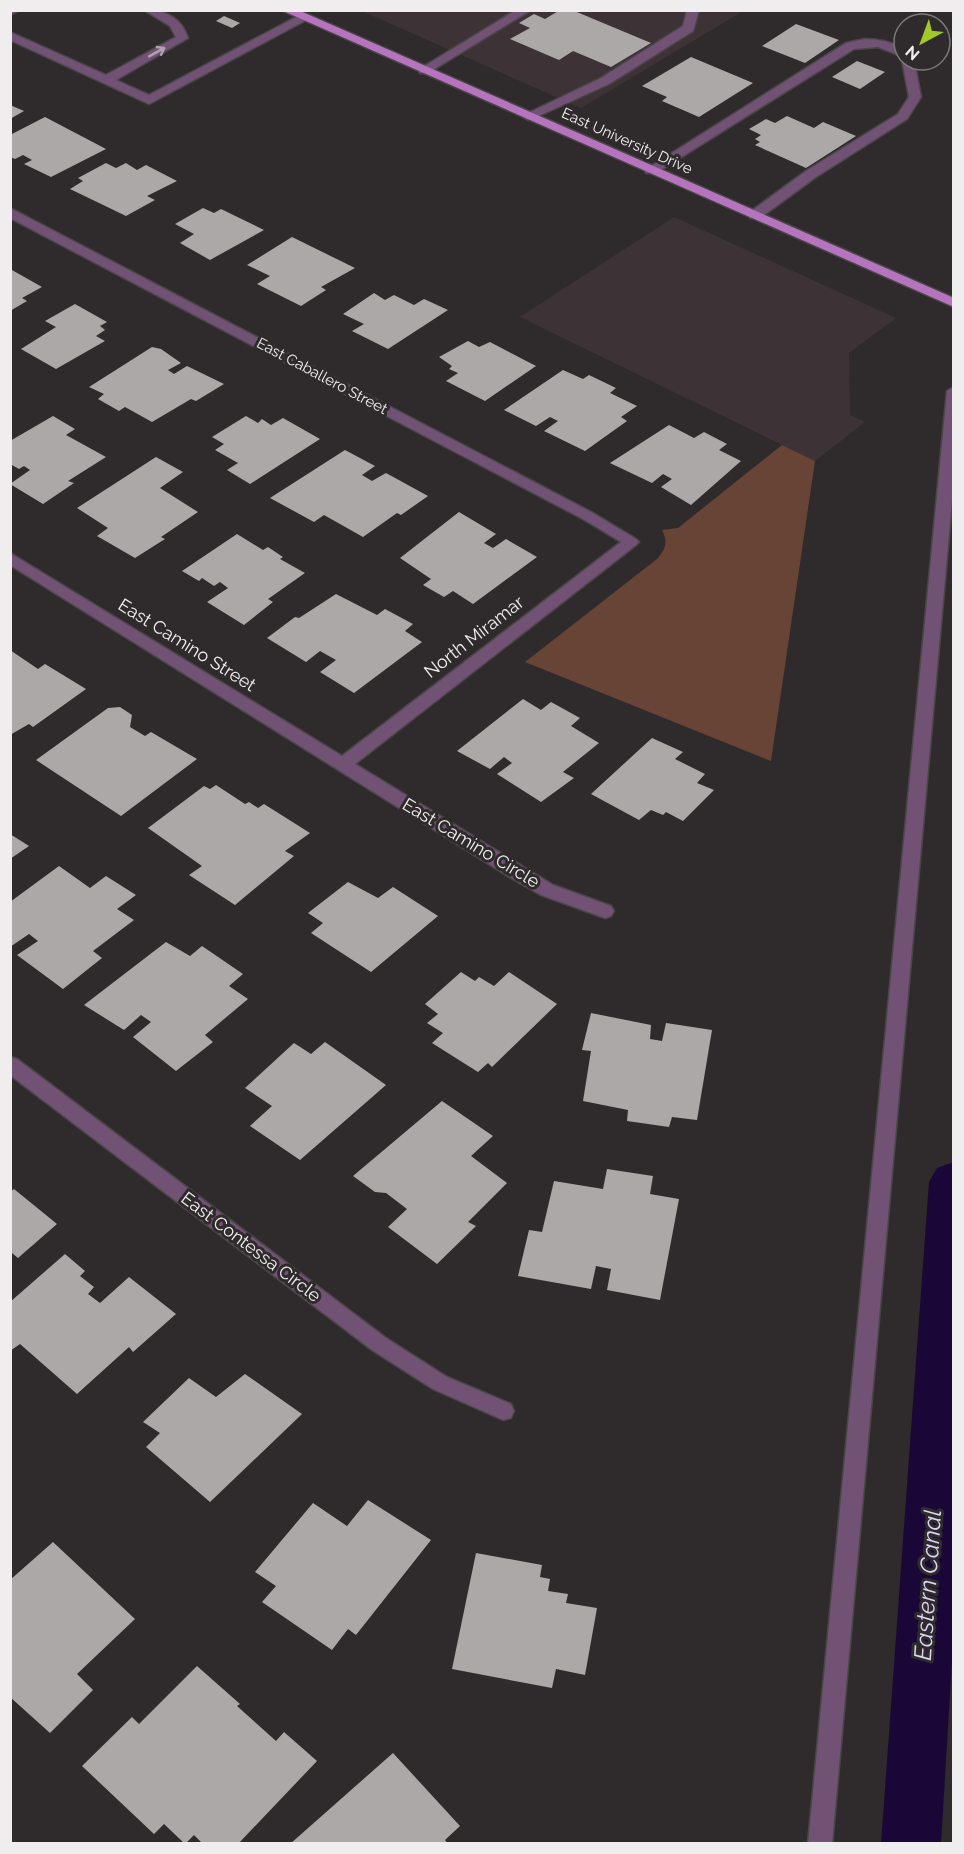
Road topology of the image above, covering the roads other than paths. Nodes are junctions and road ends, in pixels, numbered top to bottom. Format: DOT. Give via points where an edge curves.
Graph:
graph roads {
  1 [pos="150,10"];
  2 [pos="287,10"];
  3 [pos="525,10"];
  4 [pos="693,10"];
  5 [pos="304,18"];
  6 [pos="10,35"];
  7 [pos="892,47"];
  8 [pos="424,69"];
  9 [pos="910,72"];
  10 [pos="106,80"];
  11 [pos="528,116"];
  12 [pos="651,170"];
  13 [pos="10,212"];
  14 [pos="754,215"];
  15 [pos="954,303"];
  16 [pos="954,391"];
  17 [pos="631,542"];
  18 [pos="10,558"];
  19 [pos="342,765"];
  20 [pos="605,910"];
  21 [pos="10,1064"];
  22 [pos="503,1411"];
  23 [pos="820,1844"];
  10 -- 1 [label="street, one-way" via="182,38 180,29 171,21"];
  2 -- 5 [label="main road, East University Drive"];
  3 -- 8 [label="street"];
  4 -- 11 [label="street" via="689,28 680,34 605,81"];
  5 -- 8 [label="main road, East University Drive"];
  5 -- 10 [label="street" via="149,100"];
  6 -- 10 [label="street"];
  7 -- 12 [label="street" via="874,41 850,46"];
  8 -- 11 [label="main road, East University Drive"];
  9 -- 14 [label="street" via="915,97 903,116"];
  11 -- 12 [label="main road, East University Drive"];
  12 -- 14 [label="main road, East University Drive"];
  13 -- 17 [label="street, East Caballero Street"];
  14 -- 15 [label="main road, East University Drive"];
  16 -- 23 [label="street"];
  17 -- 19 [label="street, North Miramar"];
  18 -- 19 [label="street, East Camino Street"];
  19 -- 20 [label="street, East Camino Circle" via="547,890"];
  21 -- 22 [label="street, East Contessa Circle" via="379,1344 440,1383"];
}
